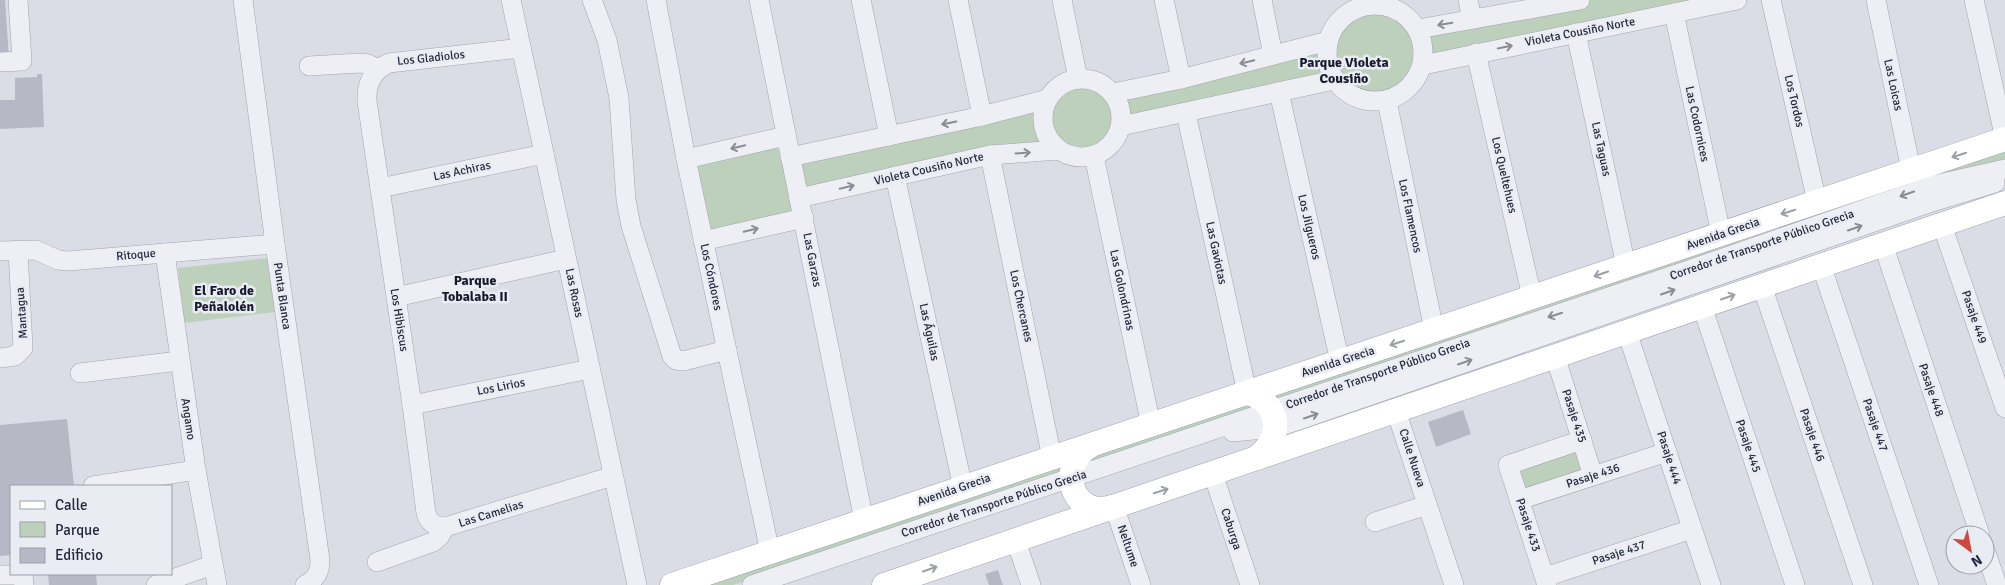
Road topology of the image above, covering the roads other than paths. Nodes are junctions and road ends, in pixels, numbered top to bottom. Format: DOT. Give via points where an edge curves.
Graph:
graph roads {
  1 [pos="18,0"];
  2 [pos="243,0"];
  3 [pos="511,0"];
  4 [pos="592,0"];
  5 [pos="656,0"];
  6 [pos="759,0"];
  7 [pos="861,0"];
  8 [pos="958,0"];
  9 [pos="1062,0"];
  10 [pos="1164,0"];
  11 [pos="1262,0"];
  12 [pos="1468,0"];
  13 [pos="1580,0"];
  14 [pos="1737,0"];
  15 [pos="1771,0"];
  16 [pos="1876,0"];
  17 [pos="1974,0"];
  18 [pos="1366,3"];
  19 [pos="1674,13"];
  20 [pos="1472,19"];
  21 [pos="1418,29"];
  22 [pos="1576,33"];
  23 [pos="1328,41"];
  24 [pos="521,48"];
  25 [pos="1476,53"];
  26 [pos="1273,55"];
  27 [pos="0,62"];
  28 [pos="1423,65"];
  29 [pos="309,66"];
  30 [pos="378,69"];
  31 [pos="1078,79"];
  32 [pos="1181,79"];
  33 [pos="1334,80"];
  34 [pos="1279,92"];
  35 [pos="1113,93"];
  36 [pos="1048,100"];
  37 [pos="1387,101"];
  38 [pos="1186,113"];
  39 [pos="982,116"];
  40 [pos="1121,126"];
  41 [pos="786,136"];
  42 [pos="889,136"];
  43 [pos="2005,139"];
  44 [pos="1059,150"];
  45 [pos="544,154"];
  46 [pos="990,155"];
  47 [pos="1094,156"];
  48 [pos="790,157"];
  49 [pos="686,159"];
  50 [pos="2005,169"];
  51 [pos="1911,170"];
  52 [pos="895,176"];
  53 [pos="380,188"];
  54 [pos="800,198"];
  55 [pos="2005,198"];
  56 [pos="1817,202"];
  57 [pos="804,218"];
  58 [pos="1942,225"];
  59 [pos="1721,234"];
  60 [pos="703,241"];
  61 [pos="275,244"];
  62 [pos="1883,244"];
  63 [pos="9,251"];
  64 [pos="165,253"];
  65 [pos="566,259"];
  66 [pos="1821,265"];
  67 [pos="1626,266"];
  68 [pos="1762,286"];
  69 [pos="396,297"];
  70 [pos="1532,298"];
  71 [pos="1702,306"];
  72 [pos="1434,330"];
  73 [pos="1627,332"];
  74 [pos="727,350"];
  75 [pos="1555,356"];
  76 [pos="0,358"];
  77 [pos="179,361"];
  78 [pos="1340,362"];
  79 [pos="590,369"];
  80 [pos="80,373"];
  81 [pos="1247,393"];
  82 [pos="412,405"];
  83 [pos="2005,408"];
  84 [pos="1396,411"];
  85 [pos="1273,419"];
  86 [pos="1151,425"];
  87 [pos="1582,440"];
  88 [pos="1098,442"];
  89 [pos="1667,452"];
  90 [pos="1052,458"];
  91 [pos="1257,458"];
  92 [pos="196,470"];
  93 [pos="1213,474"];
  94 [pos="613,476"];
  95 [pos="1593,476"];
  96 [pos="1071,482"];
  97 [pos="99,485"];
  98 [pos="963,488"];
  99 [pos="1519,500"];
  100 [pos="1427,505"];
  101 [pos="1114,506"];
  102 [pos="864,520"];
  103 [pos="1375,522"];
  104 [pos="1977,525"];
  105 [pos="445,527"];
  106 [pos="1692,529"];
  107 [pos="1016,540"];
  108 [pos="770,552"];
  109 [pos="376,562"];
  110 [pos="212,565"];
  111 [pos="0,575"];
  112 [pos="1546,581"];
  113 [pos="1451,584"];
  114 [pos="24,585"];
  115 [pos="156,585"];
  116 [pos="217,585"];
  117 [pos="305,585"];
  118 [pos="637,585"];
  119 [pos="672,585"];
  120 [pos="752,585"];
  121 [pos="782,585"];
  122 [pos="884,585"];
  123 [pos="1031,585"];
  124 [pos="1141,585"];
  125 [pos="1250,585"];
  126 [pos="1711,585"];
  127 [pos="1795,585"];
  128 [pos="1862,585"];
  129 [pos="1929,585"];
  1 -- 27 [label="street" via="22,61"];
  2 -- 61 [label="street, Punta Blanca"];
  3 -- 24 [label="street, Las Rosas"];
  4 -- 74 [label="street" via="607,40 619,98 626,200 631,226 672,356 683,361"];
  5 -- 49 [label="street, Los Cóndores"];
  6 -- 41 [label="street, Las Garzas"];
  7 -- 42 [label="street"];
  8 -- 39 [label="street"];
  9 -- 31 [label="street"];
  10 -- 32 [label="street"];
  11 -- 26 [label="street"];
  12 -- 20 [label="street"];
  13 -- 20 [label="street"];
  14 -- 19 [label="street, Violeta Cousiño Norte"];
  15 -- 56 [label="street, Los Tordos"];
  16 -- 51 [label="street, Las Loicas"];
  17 -- 43 [label="street"];
  18 -- 21 [label="street" via="1387,6 1404,14"];
  18 -- 23 [label="street" via="1343,18"];
  19 -- 22 [label="street, Violeta Cousiño Norte"];
  19 -- 59 [label="street, Las Codornices"];
  20 -- 21 [label="street, one-way"];
  21 -- 28 [label="street" via="1424,46"];
  25 -- 22 [label="street, Violeta Cousiño Norte, one-way"];
  22 -- 67 [label="street, Las Taguas"];
  23 -- 26 [label="street"];
  23 -- 33 [label="street" via="1327,61"];
  24 -- 30 [label="street, Los Gladiolos" via="396,61"];
  24 -- 45 [label="street, Las Rosas"];
  25 -- 28 [label="street, Violeta Cousiño Norte"];
  25 -- 70 [label="street, Los Queltehues"];
  26 -- 32 [label="street, one-way"];
  28 -- 37 [label="street" via="1410,88"];
  29 -- 30 [label="street" via="360,63"];
  30 -- 53 [label="street, Los Hibiscus" via="369,83 367,101"];
  31 -- 35 [label="street" via="1103,84"];
  31 -- 36 [label="street" via="1060,86"];
  32 -- 35 [label="street"];
  33 -- 34 [label="street"];
  33 -- 37 [label="street" via="1348,94 1367,102"];
  34 -- 38 [label="street"];
  34 -- 78 [label="street, Los Jilgueros"];
  35 -- 40 [label="street" via="1122,114"];
  36 -- 39 [label="street"];
  36 -- 44 [label="street" via="1043,122 1051,142"];
  37 -- 72 [label="street, Los Flamencos"];
  38 -- 40 [label="street"];
  38 -- 81 [label="street, Las Gaviotas"];
  39 -- 42 [label="street, one-way"];
  40 -- 47 [label="street" via="1112,145"];
  41 -- 48 [label="street, Las Garzas"];
  41 -- 49 [label="street, one-way"];
  42 -- 48 [label="street"];
  43 -- 51 [label="main road, Avenida Grecia, one-way"];
  46 -- 44 [label="street, Violeta Cousiño Norte, one-way"];
  44 -- 47 [label="street" via="1070,156"];
  45 -- 53 [label="street, Las Achiras"];
  45 -- 65 [label="street, Las Rosas"];
  46 -- 52 [label="street, Violeta Cousiño Norte"];
  46 -- 90 [label="street, Los Chercanes"];
  47 -- 86 [label="street, Las Golondrinas"];
  48 -- 54 [label="street, Las Garzas"];
  49 -- 60 [label="street, Los Cóndores"];
  50 -- 85 [label="street, Corredor de Transporte Público Grecia, one-way" via="1934,185"];
  51 -- 56 [label="main road, Avenida Grecia"];
  54 -- 52 [label="street, Violeta Cousiño Norte, one-way"];
  52 -- 98 [label="street, Las Águilas"];
  53 -- 69 [label="street, Los Hibiscus"];
  54 -- 57 [label="street, Las Garzas"];
  55 -- 58 [label="main road"];
  85 -- 55 [label="street, Corredor de Transporte Público Grecia, one-way" via="1919,206"];
  56 -- 59 [label="main road, Avenida Grecia, one-way"];
  60 -- 57 [label="street, one-way"];
  57 -- 102 [label="street, Las Garzas"];
  58 -- 62 [label="main road"];
  58 -- 83 [label="street, Pasaje 449"];
  59 -- 67 [label="main road, Avenida Grecia"];
  60 -- 74 [label="street, Los Cóndores"];
  61 -- 64 [label="street, Ritoque"];
  61 -- 117 [label="street, Punta Blanca" via="320,560 316,577"];
  62 -- 66 [label="main road"];
  62 -- 104 [label="street, Pasaje 448"];
  63 -- 64 [label="street, Ritoque" via="36,250 68,261"];
  63 -- 76 [label="street, Mantagua" via="23,348 15,356"];
  64 -- 77 [label="street, Angamo"];
  65 -- 69 [label="street"];
  65 -- 79 [label="street, Las Rosas"];
  66 -- 68 [label="main road"];
  66 -- 129 [label="street, Pasaje 447"];
  67 -- 70 [label="main road, Avenida Grecia, one-way"];
  71 -- 68 [label="main road, one-way"];
  68 -- 128 [label="street, Pasaje 446"];
  69 -- 82 [label="street, Los Hibiscus"];
  70 -- 72 [label="main road, Avenida Grecia"];
  71 -- 73 [label="main road"];
  71 -- 127 [label="street, Pasaje 445"];
  72 -- 78 [label="main road, Avenida Grecia, one-way"];
  73 -- 75 [label="main road"];
  73 -- 89 [label="street, Pasaje 444"];
  74 -- 108 [label="street, Los Cóndores"];
  75 -- 84 [label="main road"];
  75 -- 87 [label="street, Pasaje 435"];
  77 -- 80 [label="street"];
  77 -- 92 [label="street, Angamo"];
  78 -- 81 [label="main road, Avenida Grecia"];
  79 -- 82 [label="street, Los Lirios"];
  79 -- 94 [label="street, Las Rosas"];
  81 -- 85 [label="main road" via="1262,398"];
  81 -- 86 [label="main road, Avenida Grecia"];
  82 -- 105 [label="street, Los Hibiscus" via="426,513 430,522"];
  84 -- 91 [label="main road"];
  84 -- 100 [label="street, Calle Nueva"];
  85 -- 91 [label="main road" via="1272,441"];
  85 -- 96 [label="street, Corredor de Transporte Público Grecia"];
  86 -- 88 [label="main road, Avenida Grecia"];
  87 -- 95 [label="street, Pasaje 435"];
  87 -- 99 [label="street, Pasaje 433" via="1508,465"];
  88 -- 90 [label="main road, Avenida Grecia"];
  88 -- 96 [label="main road" via="1077,456 1072,464"];
  89 -- 95 [label="street, Pasaje 436"];
  89 -- 106 [label="street, Pasaje 444"];
  90 -- 98 [label="main road, Avenida Grecia"];
  91 -- 93 [label="main road"];
  92 -- 97 [label="street"];
  92 -- 110 [label="street, Angamo"];
  101 -- 93 [label="main road, one-way"];
  93 -- 125 [label="street, Caburga"];
  94 -- 105 [label="street, Las Camelias"];
  94 -- 118 [label="street, Las Rosas"];
  95 -- 99 [label="street, Pasaje 436"];
  96 -- 101 [label="main road" via="1079,498 1090,506"];
  96 -- 120 [label="street, Corredor de Transporte Público Grecia"];
  96 -- 121 [label="street, Corredor de Transporte Público Grecia"];
  98 -- 102 [label="main road, Avenida Grecia"];
  99 -- 112 [label="street, Pasaje 433"];
  100 -- 103 [label="street, Calle Nueva"];
  100 -- 113 [label="street, Calle Nueva"];
  101 -- 107 [label="main road"];
  101 -- 124 [label="street, Neltume"];
  102 -- 108 [label="main road, Avenida Grecia"];
  105 -- 109 [label="street, Las Camelias" via="433,542"];
  106 -- 112 [label="street, Pasaje 437"];
  106 -- 126 [label="street, Pasaje 444"];
  122 -- 107 [label="main road, one-way"];
  107 -- 123 [label="street"];
  108 -- 119 [label="main road, Avenida Grecia"];
  110 -- 115 [label="street"];
  110 -- 116 [label="street, Angamo"];
  111 -- 114 [label="street" via="23,575"];
}
